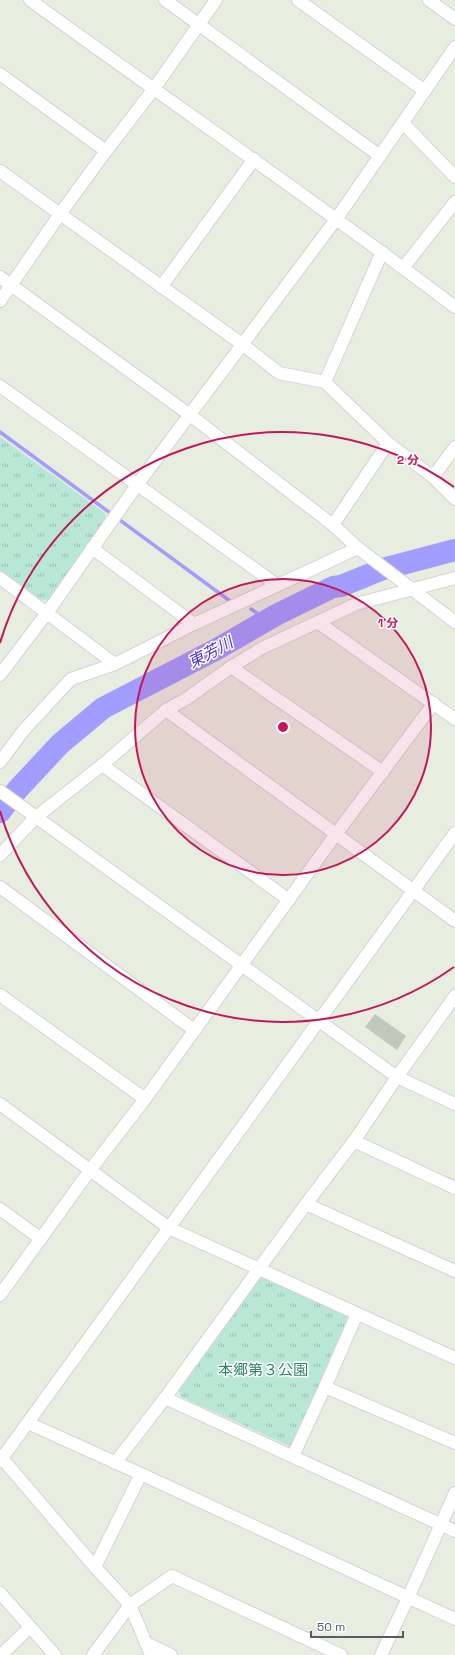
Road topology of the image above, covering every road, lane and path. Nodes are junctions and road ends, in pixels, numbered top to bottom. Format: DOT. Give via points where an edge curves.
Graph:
graph roads {
  1 [pos="30,0"];
  2 [pos="165,0"];
  3 [pos="216,0"];
  4 [pos="298,0"];
  5 [pos="429,0"];
  6 [pos="455,19"];
  7 [pos="198,24"];
  8 [pos="455,47"];
  9 [pos="0,74"];
  10 [pos="153,90"];
  11 [pos="425,91"];
  12 [pos="403,123"];
  13 [pos="106,151"];
  14 [pos="380,156"];
  15 [pos="254,159"];
  16 [pos="0,171"];
  17 [pos="455,177"];
  18 [pos="455,202"];
  19 [pos="60,214"];
  20 [pos="337,218"];
  21 [pos="382,252"];
  22 [pos="403,268"];
  23 [pos="0,277"];
  24 [pos="12,285"];
  25 [pos="161,287"];
  26 [pos="0,301"];
  27 [pos="455,307"];
  28 [pos="242,344"];
  29 [pos="325,382"];
  30 [pos="0,386"];
  31 [pos="190,415"];
  32 [pos="388,443"];
  33 [pos="455,446"];
  34 [pos="433,477"];
  35 [pos="137,485"];
  36 [pos="455,499"];
  37 [pos="332,525"];
  38 [pos="92,548"];
  39 [pos="358,548"];
  40 [pos="0,578"];
  41 [pos="455,578"];
  42 [pos="277,585"];
  43 [pos="412,589"];
  44 [pos="47,613"];
  45 [pos="455,622"];
  46 [pos="319,623"];
  47 [pos="194,624"];
  48 [pos="115,664"];
  49 [pos="232,667"];
  50 [pos="0,675"];
  51 [pos="434,703"];
  52 [pos="166,710"];
  53 [pos="455,719"];
  54 [pos="0,762"];
  55 [pos="102,765"];
  56 [pos="383,772"];
  57 [pos="0,791"];
  58 [pos="34,816"];
  59 [pos="455,833"];
  60 [pos="336,834"];
  61 [pos="0,855"];
  62 [pos="0,887"];
  63 [pos="413,890"];
  64 [pos="289,900"];
  65 [pos="455,921"];
  66 [pos="242,965"];
  67 [pos="0,995"];
  68 [pos="455,996"];
  69 [pos="444,1011"];
  70 [pos="455,1016"];
  71 [pos="319,1021"];
  72 [pos="194,1030"];
  73 [pos="397,1077"];
  74 [pos="146,1099"];
  75 [pos="0,1104"];
  76 [pos="455,1104"];
  77 [pos="354,1141"];
  78 [pos="91,1169"];
  79 [pos="455,1188"];
  80 [pos="306,1204"];
  81 [pos="0,1209"];
  82 [pos="169,1228"];
  83 [pos="41,1239"];
  84 [pos="258,1270"];
  85 [pos="455,1271"];
  86 [pos="0,1295"];
  87 [pos="357,1314"];
  88 [pos="455,1358"];
  89 [pos="325,1387"];
  90 [pos="165,1398"];
  91 [pos="28,1423"];
  92 [pos="455,1443"];
  93 [pos="293,1456"];
  94 [pos="1,1458"];
  95 [pos="115,1463"];
  96 [pos="141,1474"];
  97 [pos="455,1493"];
  98 [pos="440,1524"];
  99 [pos="455,1531"];
  100 [pos="95,1567"];
  101 [pos="0,1593"];
  102 [pos="408,1598"];
  103 [pos="130,1605"];
  104 [pos="455,1619"];
  105 [pos="30,1627"];
  106 [pos="146,1642"];
  107 [pos="1,1655"];
  108 [pos="55,1655"];
  109 [pos="93,1655"];
  110 [pos="151,1655"];
  111 [pos="171,1655"];
  112 [pos="341,1655"];
  113 [pos="381,1655"];
  1 -- 10 [label="street"];
  2 -- 7 [label="street"];
  3 -- 7 [label="street"];
  4 -- 11 [label="street"];
  5 -- 6 [label="street"];
  7 -- 10 [label="street"];
  7 -- 14 [label="street"];
  8 -- 11 [label="street"];
  9 -- 13 [label="street"];
  10 -- 13 [label="street"];
  10 -- 15 [label="street"];
  11 -- 12 [label="street"];
  12 -- 14 [label="street"];
  12 -- 17 [label="street"];
  13 -- 19 [label="street"];
  14 -- 20 [label="street"];
  15 -- 20 [label="street"];
  15 -- 25 [label="street"];
  16 -- 19 [label="street"];
  18 -- 22 [label="street"];
  19 -- 24 [label="street"];
  19 -- 25 [label="street"];
  20 -- 21 [label="street"];
  20 -- 28 [label="street"];
  21 -- 22 [label="street"];
  21 -- 29 [label="street"];
  22 -- 27 [label="street"];
  23 -- 24 [label="street"];
  24 -- 26 [label="street"];
  24 -- 31 [label="street"];
  25 -- 28 [label="street"];
  28 -- 29 [label="street" via="279,373"];
  28 -- 31 [label="street"];
  29 -- 32 [label="street"];
  30 -- 35 [label="street"];
  31 -- 35 [label="street"];
  31 -- 37 [label="street"];
  32 -- 34 [label="street"];
  32 -- 37 [label="street"];
  33 -- 34 [label="street"];
  34 -- 36 [label="street"];
  35 -- 38 [label="street"];
  35 -- 42 [label="street"];
  37 -- 39 [label="street"];
  38 -- 44 [label="street"];
  38 -- 47 [label="street"];
  39 -- 42 [label="street"];
  39 -- 43 [label="street"];
  40 -- 44 [label="street"];
  41 -- 43 [label="street"];
  42 -- 47 [label="street"];
  43 -- 45 [label="street"];
  43 -- 46 [label="street" via="356,604"];
  44 -- 48 [label="street"];
  44 -- 50 [label="street"];
  46 -- 49 [label="street" via="262,648"];
  46 -- 51 [label="street"];
  47 -- 48 [label="street"];
  48 -- 54 [label="street" via="72,679 23,731"];
  49 -- 52 [label="street"];
  49 -- 56 [label="street"];
  51 -- 53 [label="street"];
  51 -- 56 [label="street"];
  52 -- 55 [label="street"];
  52 -- 60 [label="street"];
  55 -- 58 [label="street"];
  55 -- 64 [label="street"];
  56 -- 60 [label="street"];
  57 -- 58 [label="street"];
  58 -- 61 [label="street"];
  58 -- 66 [label="street"];
  59 -- 63 [label="street"];
  60 -- 63 [label="street"];
  60 -- 64 [label="street"];
  62 -- 72 [label="street"];
  63 -- 65 [label="street"];
  63 -- 71 [label="street"];
  64 -- 66 [label="street"];
  66 -- 71 [label="street"];
  66 -- 72 [label="street"];
  67 -- 74 [label="street"];
  68 -- 69 [label="street"];
  69 -- 70 [label="street"];
  69 -- 73 [label="street"];
  71 -- 73 [label="street"];
  71 -- 82 [label="street"];
  72 -- 74 [label="street"];
  73 -- 76 [label="street"];
  73 -- 77 [label="street"];
  74 -- 78 [label="street"];
  75 -- 78 [label="street"];
  77 -- 79 [label="street"];
  77 -- 80 [label="street"];
  78 -- 82 [label="street"];
  78 -- 83 [label="street"];
  80 -- 84 [label="street"];
  80 -- 85 [label="street"];
  81 -- 83 [label="street"];
  82 -- 84 [label="street"];
  82 -- 91 [label="street"];
  83 -- 86 [label="street"];
  84 -- 87 [label="street"];
  84 -- 90 [label="street"];
  87 -- 88 [label="street"];
  87 -- 89 [label="street"];
  89 -- 92 [label="street"];
  89 -- 93 [label="street"];
  90 -- 93 [label="street"];
  90 -- 95 [label="street"];
  91 -- 94 [label="street"];
  91 -- 95 [label="street"];
  93 -- 98 [label="street"];
  94 -- 100 [label="street"];
  95 -- 96 [label="street"];
  96 -- 100 [label="street"];
  96 -- 102 [label="street"];
  97 -- 98 [label="street"];
  98 -- 99 [label="street"];
  98 -- 102 [label="street"];
  100 -- 103 [label="street"];
  101 -- 105 [label="street"];
  102 -- 104 [label="street"];
  102 -- 113 [label="street"];
  103 -- 106 [label="street"];
  103 -- 109 [label="street"];
  103 -- 112 [label="street" via="172,1576"];
  105 -- 107 [label="street"];
  105 -- 108 [label="street"];
  106 -- 110 [label="street"];
  106 -- 111 [label="street"];
}
